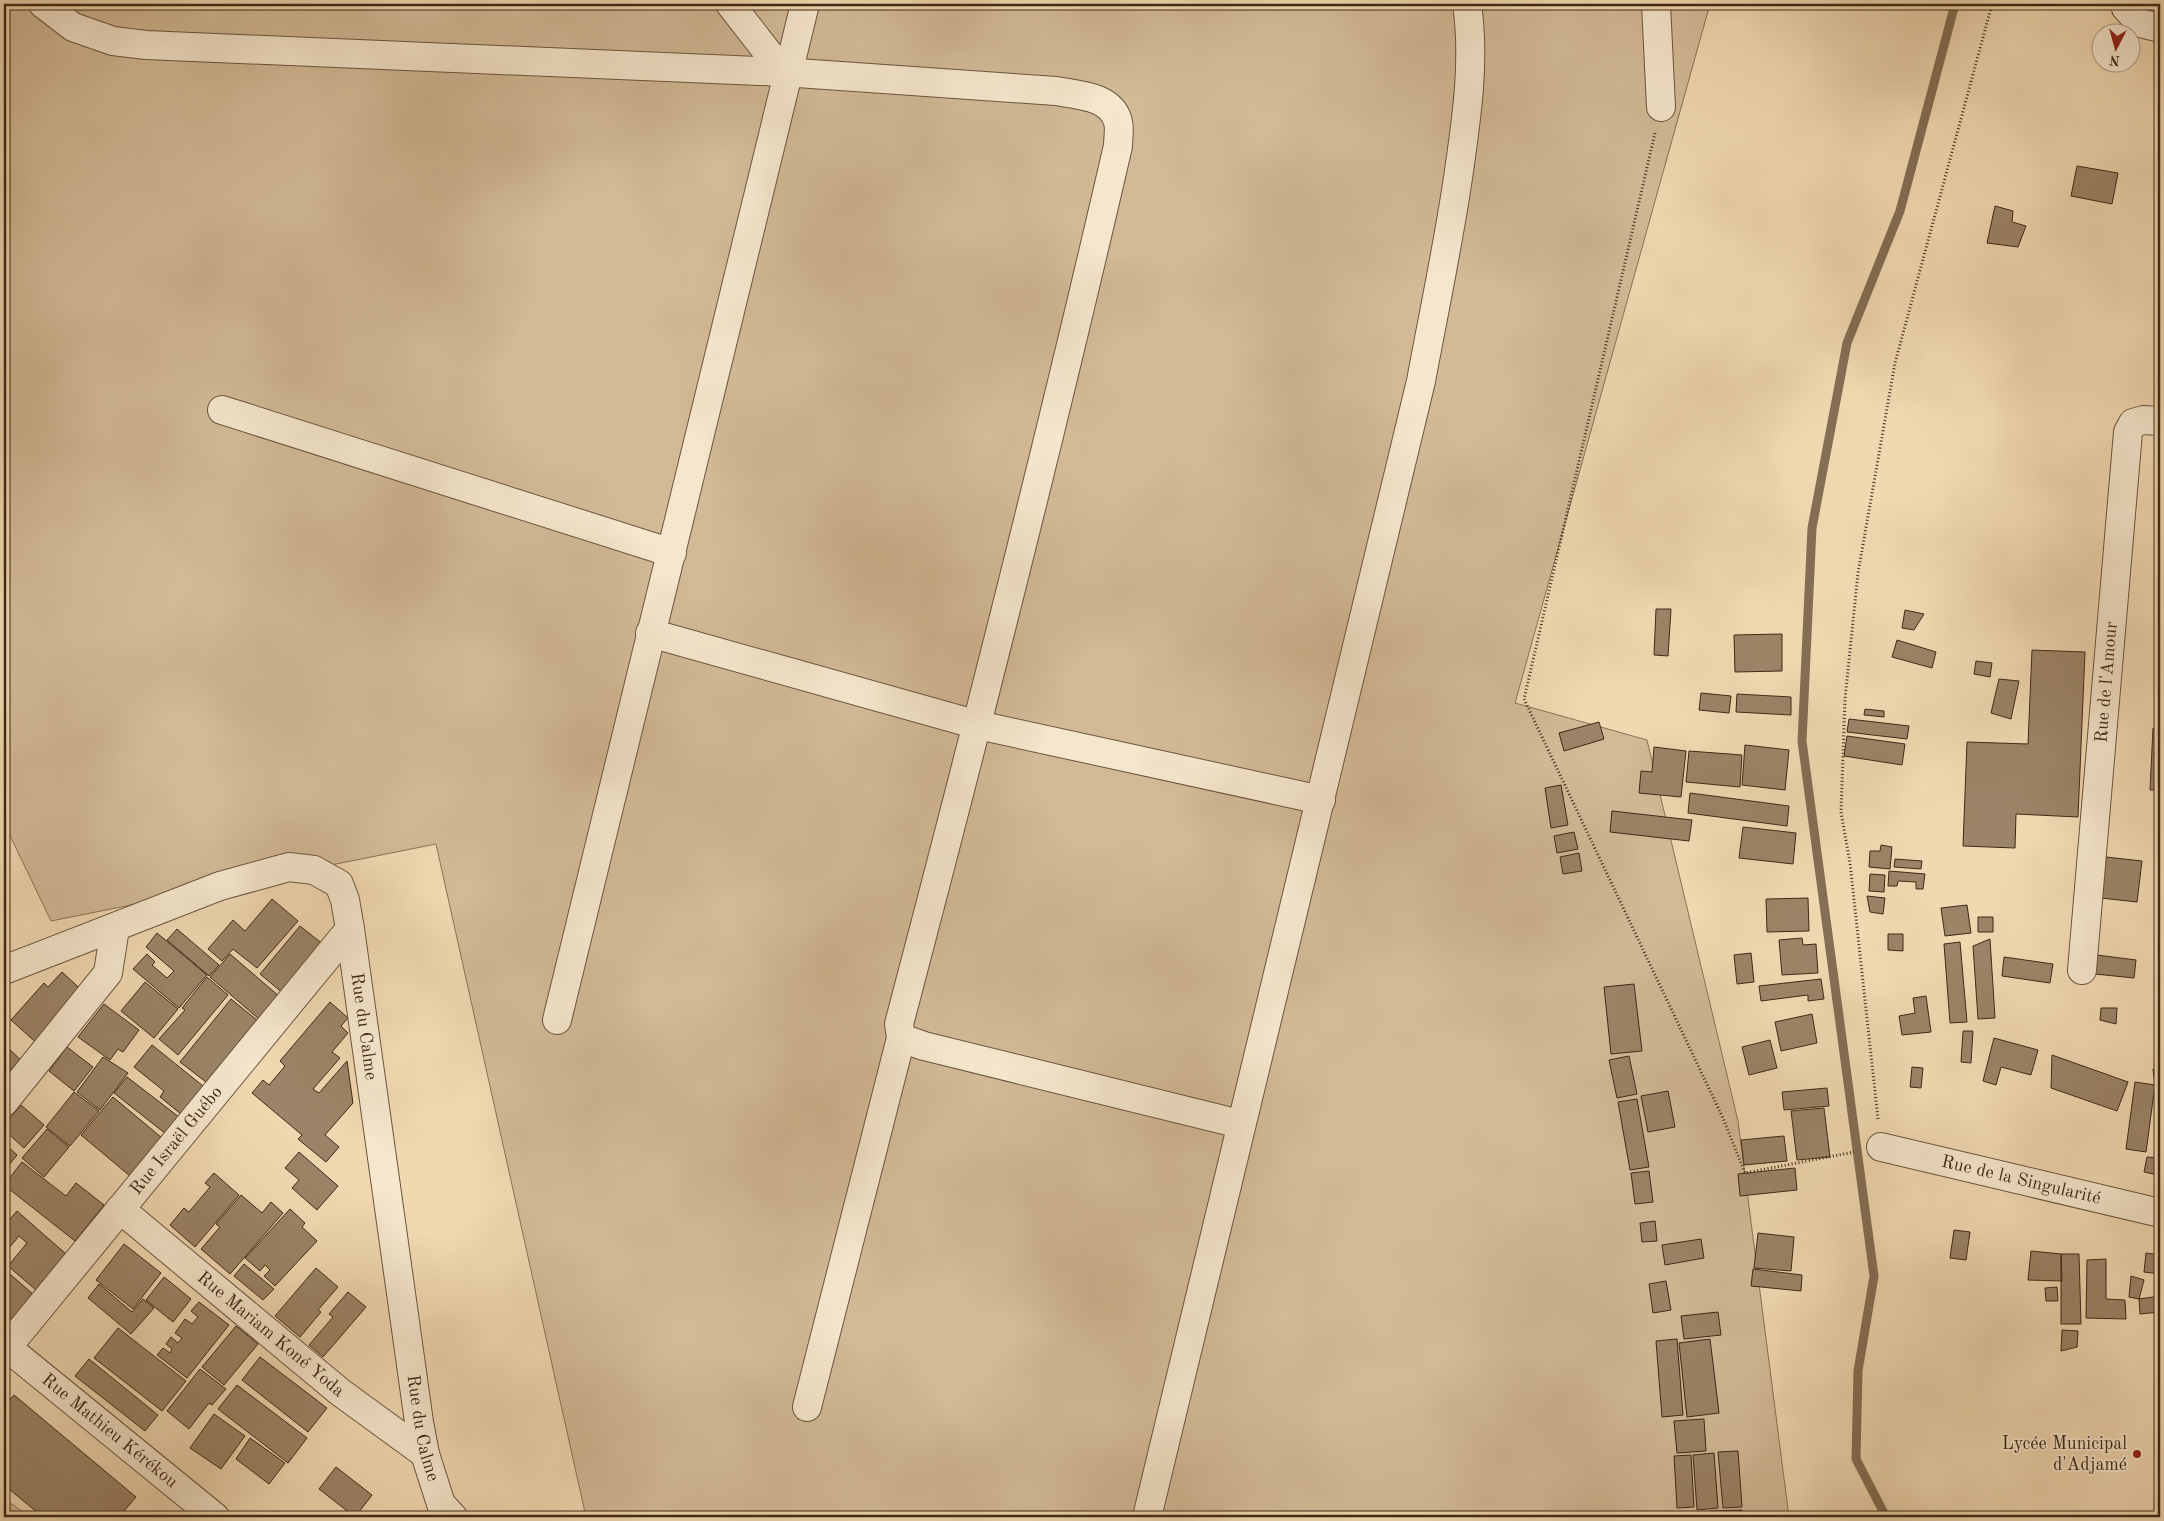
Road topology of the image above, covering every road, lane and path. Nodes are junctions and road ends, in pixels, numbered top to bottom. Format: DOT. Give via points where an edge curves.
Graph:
graph roads {
  1 [pos="43,4"];
  2 [pos="730,4"];
  3 [pos="805,4"];
  4 [pos="1467,4"];
  5 [pos="1656,4"];
  6 [pos="1992,4"];
  7 [pos="2127,4"];
  8 [pos="2160,28"];
  9 [pos="784,73"];
  10 [pos="1661,107"];
  11 [pos="222,410"];
  12 [pos="2160,421"];
  13 [pos="672,553"];
  14 [pos="650,633"];
  15 [pos="978,725"];
  16 [pos="1321,800"];
  17 [pos="115,928"];
  18 [pos="350,929"];
  19 [pos="4,970"];
  20 [pos="2082,970"];
  21 [pos="557,1020"];
  22 [pos="901,1038"];
  23 [pos="4,1102"];
  24 [pos="1240,1124"];
  25 [pos="1881,1147"];
  26 [pos="120,1209"];
  27 [pos="2160,1213"];
  28 [pos="5,1348"];
  29 [pos="807,1407"];
  30 [pos="425,1454"];
  31 [pos="215,1517"];
  32 [pos="453,1517"];
  33 [pos="1147,1517"];
  1 -- 9 [label="street" via="73,27 113,41 146,45"];
  2 -- 9 [label="street"];
  3 -- 9 [label="street"];
  4 -- 16 [label="street" via="1472,37 1469,105 1452,216 1421,381"];
  5 -- 10 [label="street"];
  6 -- 25 [label="path" via="1895,363 1858,574 1845,699 1841,812 1850,863"];
  7 -- 8 [label="street" via="2126,8 2140,24"];
  9 -- 13 [label="street"];
  9 -- 15 [label="street" via="1056,91 1094,98 1113,109 1118,123 1118,146 1063,386"];
  10 -- 25 [label="path" via="1524,699 1722,1116 1745,1173"];
  11 -- 13 [label="street"];
  12 -- 20 [label="street, Rue de l'Amour" via="2133,423 2128,432"];
  13 -- 14 [label="street"];
  14 -- 15 [label="street"];
  14 -- 21 [label="street"];
  15 -- 16 [label="street"];
  15 -- 22 [label="street" via="899,1024"];
  16 -- 24 [label="street"];
  17 -- 18 [label="street, Rue du Calme" via="220,886 289,867 314,870 339,884"];
  17 -- 19 [label="street, Rue du Calme"];
  17 -- 23 [label="street" via="108,973"];
  18 -- 26 [label="street, Rue Israël Guébo"];
  18 -- 30 [label="street, Rue du Calme"];
  22 -- 24 [label="street"];
  22 -- 29 [label="street"];
  24 -- 33 [label="street"];
  25 -- 27 [label="street, Rue de la Singularité"];
  26 -- 28 [label="street, Rue Israël Guébo"];
  26 -- 30 [label="street, Rue Mariam Koné Yoda" via="340,1392"];
  28 -- 31 [label="street, Rue Mathieu Kérékou"];
  30 -- 32 [label="street, Rue du Calme" via="441,1504"];
}
